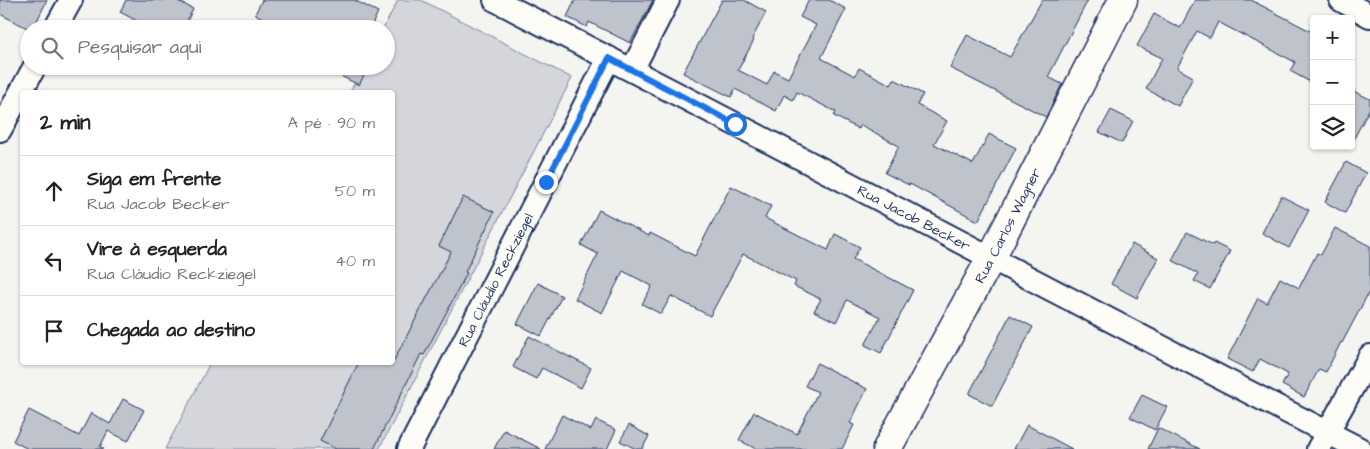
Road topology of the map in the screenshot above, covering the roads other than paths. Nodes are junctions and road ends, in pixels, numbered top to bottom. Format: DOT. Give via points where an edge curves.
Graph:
graph roads {
  1 [pos="71,0"];
  2 [pos="495,0"];
  3 [pos="668,0"];
  4 [pos="1123,0"];
  5 [pos="1341,0"];
  6 [pos="1370,16"];
  7 [pos="61,20"];
  8 [pos="609,58"];
  9 [pos="632,70"];
  10 [pos="30,75"];
  11 [pos="22,90"];
  12 [pos="20,93"];
  13 [pos="0,130"];
  14 [pos="991,258"];
  15 [pos="1370,356"];
  16 [pos="1323,441"];
  17 [pos="409,449"];
  18 [pos="887,449"];
  19 [pos="1360,449"];
  1 -- 7 [label="street"];
  2 -- 8 [label="street, Rua Jacob Becker"];
  3 -- 9 [label="street"];
  4 -- 14 [label="main road, Rua Carlos Wagner"];
  5 -- 6 [label="street"];
  8 -- 9 [label="street, Rua Jacob Becker"];
  8 -- 17 [label="street, Rua Cláudio Reckziegel"];
  9 -- 14 [label="street, Rua Jacob Becker"];
  10 -- 11 [label="street"];
  12 -- 13 [label="street"];
  14 -- 16 [label="street, Rua Jacob Becker"];
  14 -- 18 [label="main road, Rua Carlos Wagner"];
  15 -- 16 [label="street"];
  16 -- 19 [label="street, Rua Jacob Becker"];
}
